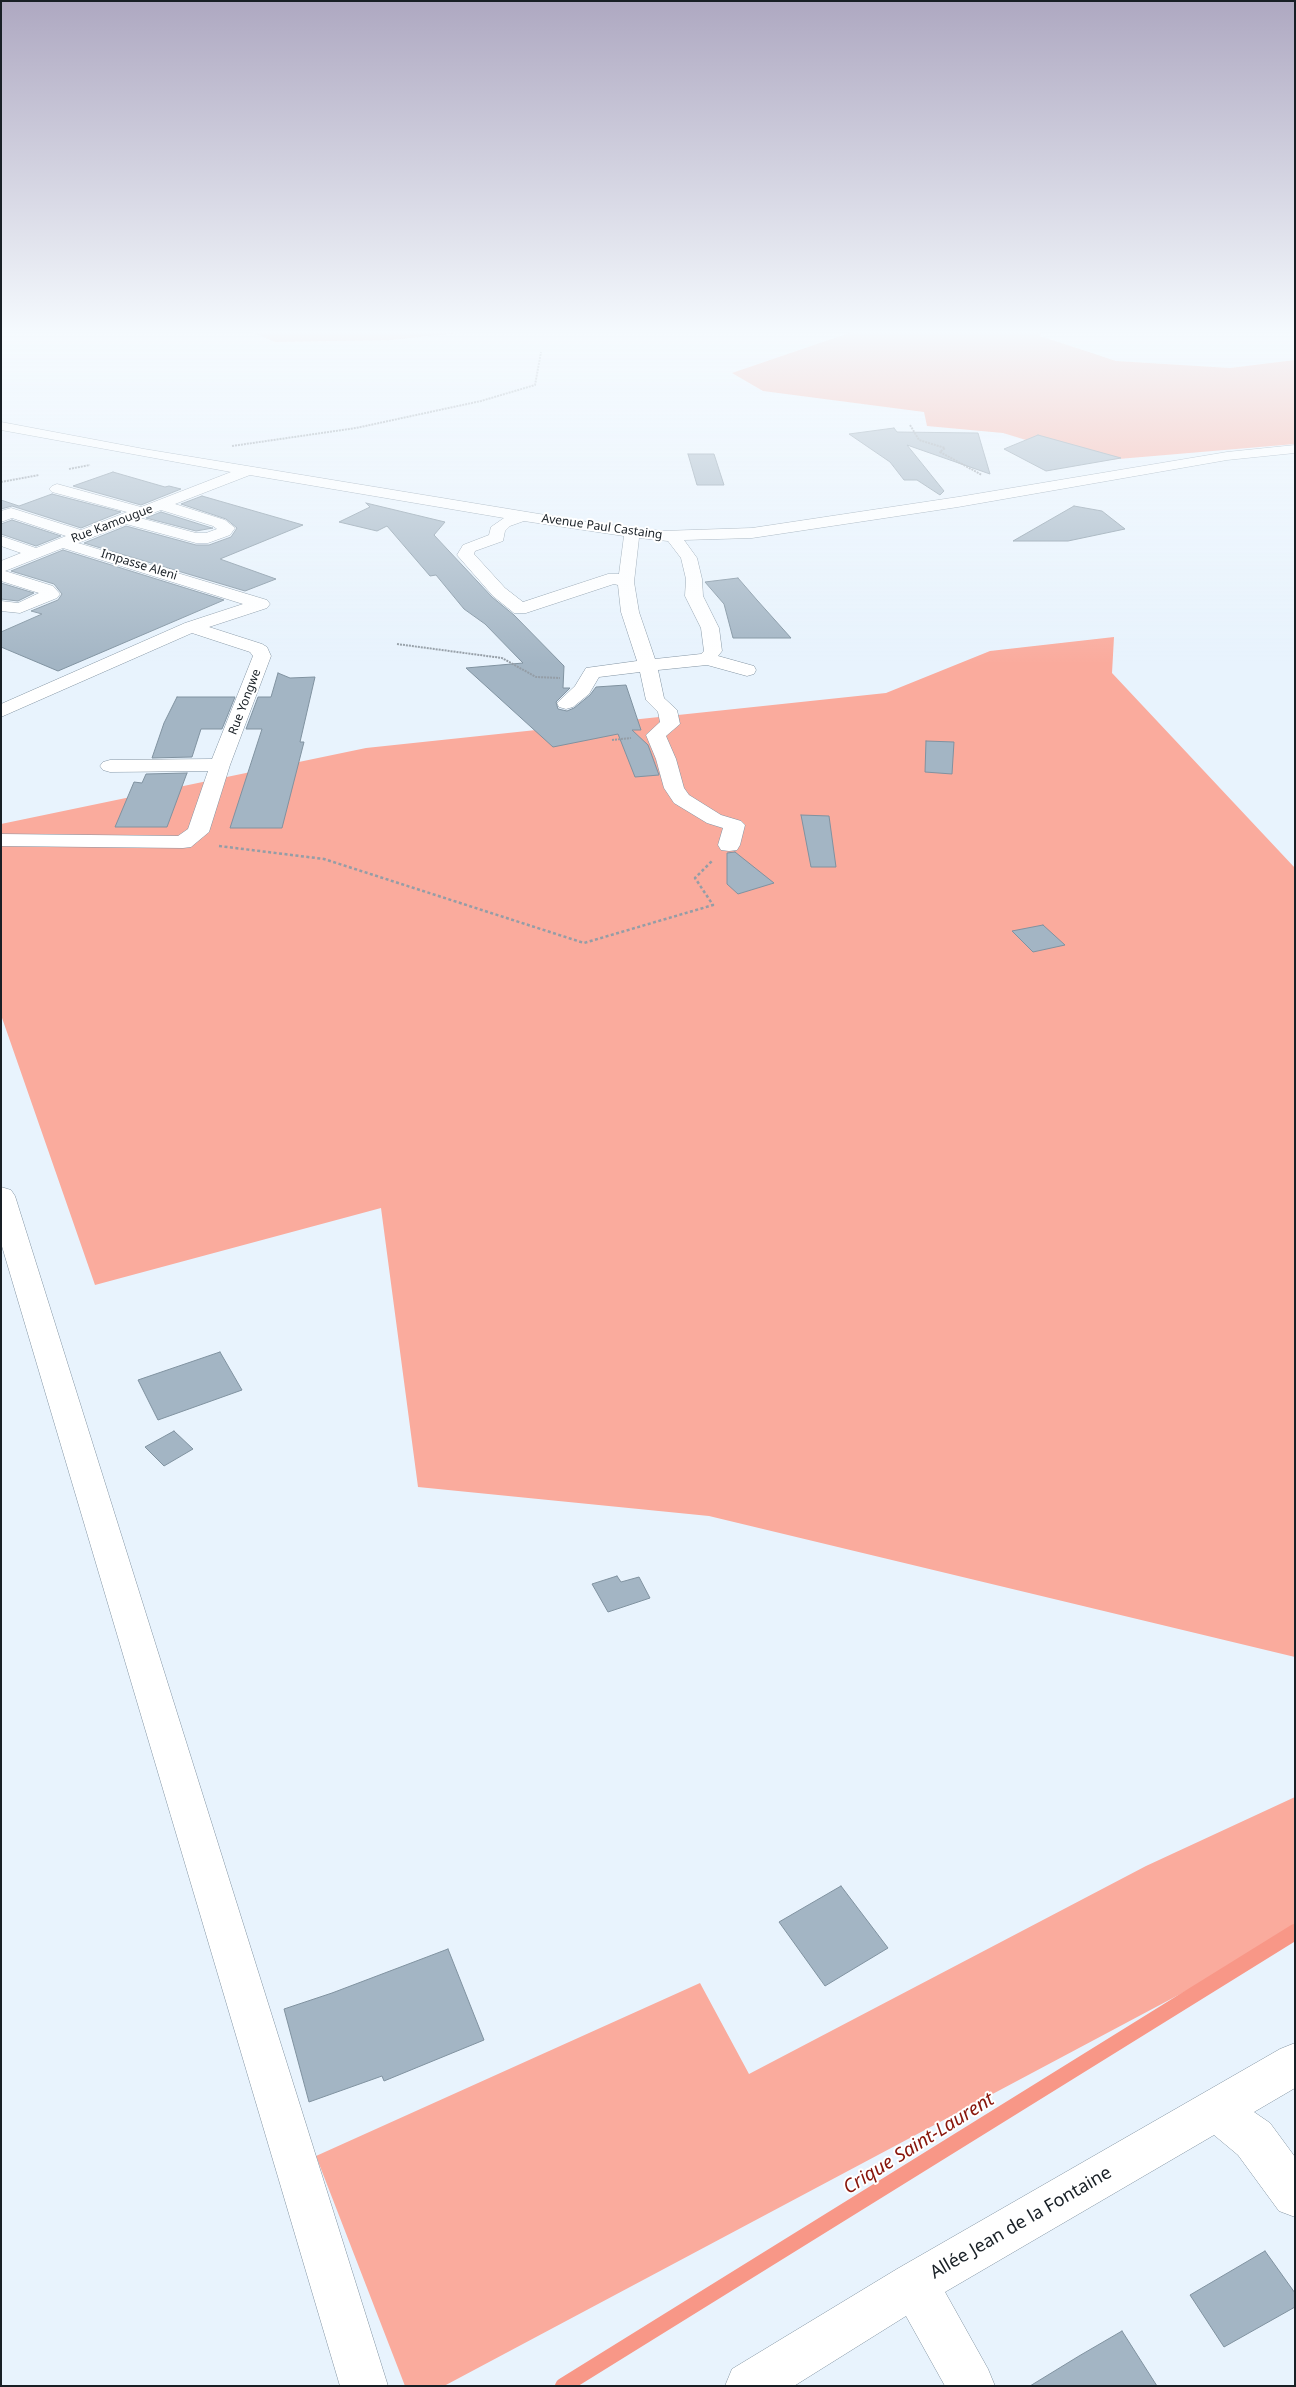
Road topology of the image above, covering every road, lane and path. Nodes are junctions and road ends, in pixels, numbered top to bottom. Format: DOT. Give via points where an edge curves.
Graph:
graph roads {
  1 [pos="77,440"];
  2 [pos="269,440"];
  3 [pos="919,440"];
  4 [pos="230,446"];
  5 [pos="1295,449"];
  6 [pos="144,453"];
  7 [pos="63,470"];
  8 [pos="250,470"];
  9 [pos="46,473"];
  10 [pos="1,482"];
  11 [pos="57,489"];
  12 [pos="1019,492"];
  13 [pos="162,504"];
  14 [pos="143,512"];
  15 [pos="523,516"];
  16 [pos="1,517"];
  17 [pos="125,519"];
  18 [pos="632,533"];
  19 [pos="80,535"];
  20 [pos="673,536"];
  21 [pos="1,542"];
  22 [pos="63,542"];
  23 [pos="36,553"];
  24 [pos="1,567"];
  25 [pos="1,575"];
  26 [pos="626,582"];
  27 [pos="1,606"];
  28 [pos="190,627"];
  29 [pos="397,644"];
  30 [pos="707,659"];
  31 [pos="648,666"];
  32 [pos="747,670"];
  33 [pos="593,672"];
  34 [pos="566,703"];
  35 [pos="1,711"];
  36 [pos="220,765"];
  37 [pos="110,766"];
  38 [pos="1,840"];
  39 [pos="183,842"];
  40 [pos="728,845"];
  41 [pos="1,1196"];
  42 [pos="1295,2064"];
  43 [pos="1216,2110"];
  44 [pos="1295,2195"];
  45 [pos="913,2285"];
  46 [pos="364,2386"];
  47 [pos="749,2386"];
  48 [pos="971,2386"];
  1 -- 6 [label="street, Avenue Paul Castaing"];
  2 -- 4 [label="path"];
  3 -- 12 [label="path" via="945,448 940,452 968,469"];
  5 -- 12 [label="street, Avenue Paul Castaing" via="1227,456"];
  6 -- 7 [label="path"];
  6 -- 8 [label="street, Avenue Paul Castaing"];
  8 -- 13 [label="street, Rue Kamougue"];
  8 -- 15 [label="street, Avenue Paul Castaing"];
  9 -- 10 [label="path"];
  11 -- 14 [label="street"];
  12 -- 20 [label="street, Avenue Paul Castaing" via="752,533"];
  13 -- 14 [label="street, Rue Kamougue"];
  13 -- 17 [label="street" via="227,528 208,538 196,538"];
  14 -- 17 [label="street, Rue Kamougue"];
  15 -- 18 [label="street, Avenue Paul Castaing"];
  15 -- 26 [label="street" via="504,523 497,530 497,538 469,548 465,555 498,592 520,609 614,578"];
  16 -- 19 [label="street" via="11,513"];
  17 -- 19 [label="street, Rue Kamougue"];
  18 -- 20 [label="street, Avenue Paul Castaing"];
  18 -- 26 [label="street"];
  19 -- 22 [label="street, Rue Kamougue"];
  20 -- 30 [label="street" via="689,558 694,596 710,628 713,651"];
  21 -- 23 [label="street"];
  22 -- 23 [label="street, Rue Kamougue"];
  22 -- 28 [label="street, Impasse Aleni" via="261,604"];
  23 -- 24 [label="street, Rue Kamougue"];
  25 -- 27 [label="street" via="51,594 20,608"];
  26 -- 31 [label="street" via="630,612"];
  28 -- 35 [label="street"];
  28 -- 36 [label="street, Rue Yongwe" via="261,651 262,656"];
  29 -- 33 [label="path" via="502,658 536,677 565,678"];
  30 -- 31 [label="street"];
  30 -- 32 [label="street"];
  31 -- 33 [label="street"];
  31 -- 40 [label="street" via="655,700 667,710 670,724 656,736 674,788 681,799 714,819 734,825"];
  33 -- 34 [label="street" via="582,690"];
  36 -- 37 [label="street"];
  36 -- 39 [label="street, Rue Yongwe" via="198,832"];
  38 -- 39 [label="street"];
  39 -- 40 [label="path" via="324,859 584,943 713,905 695,878"];
  41 -- 46 [label="street"];
  42 -- 43 [label="street, Allée Jean de la Fontaine"];
  43 -- 44 [label="street" via="1254,2139"];
  43 -- 45 [label="street, Allée Jean de la Fontaine"];
  45 -- 47 [label="street, Allée Jean de la Fontaine"];
  45 -- 48 [label="street"];
}
